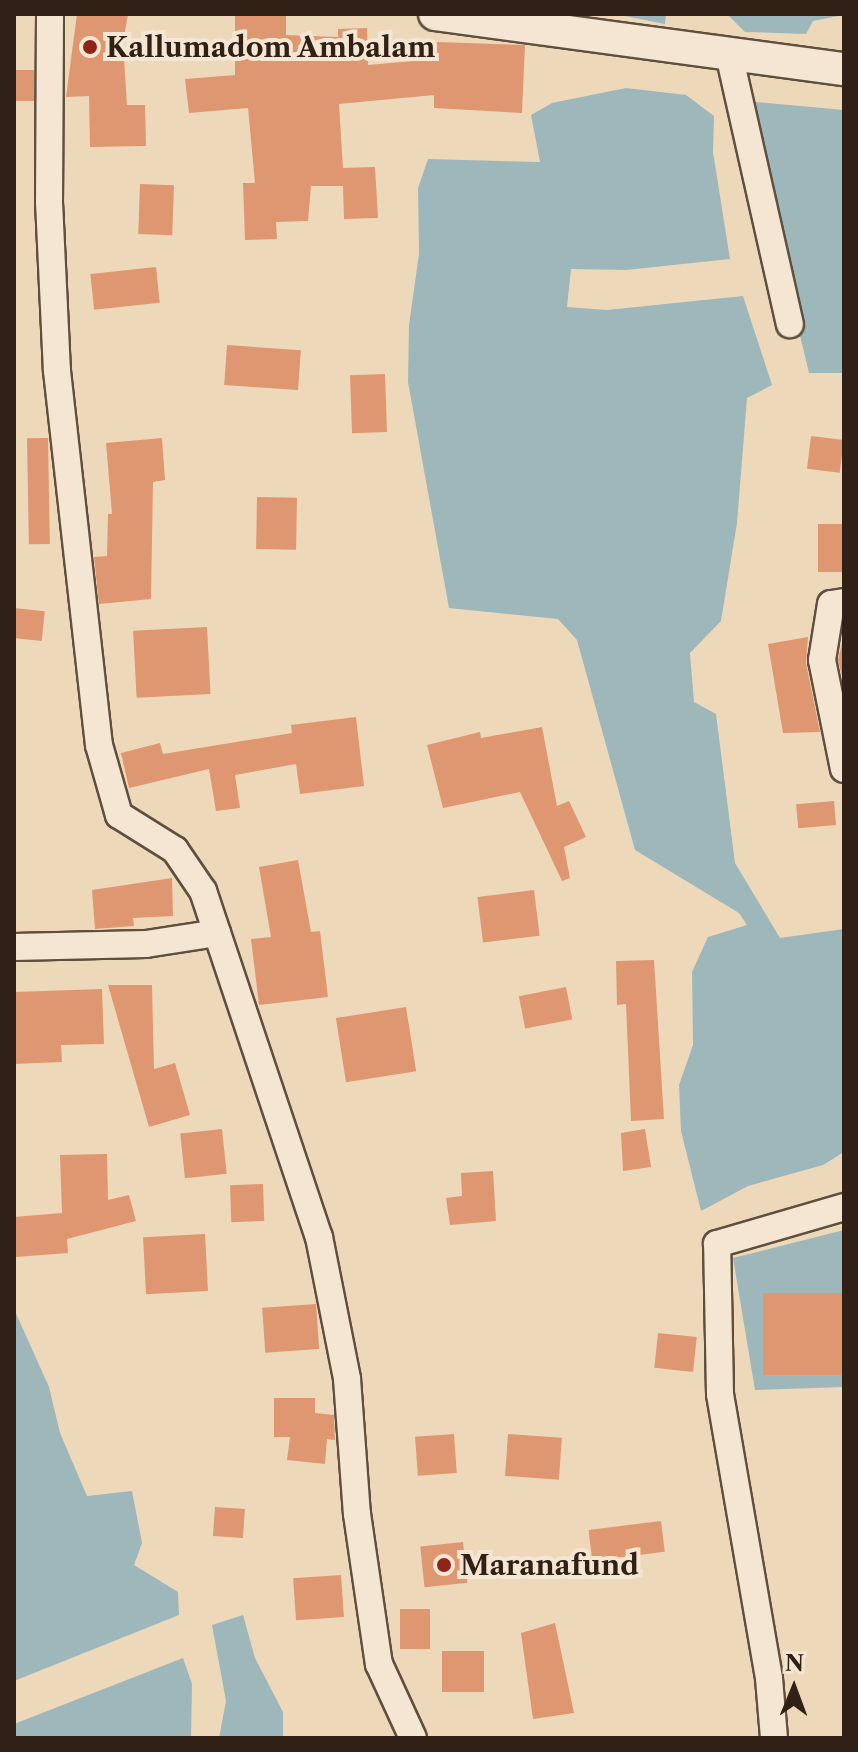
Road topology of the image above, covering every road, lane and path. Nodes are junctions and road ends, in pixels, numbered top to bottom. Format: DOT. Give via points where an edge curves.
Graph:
graph roads {
  1 [pos="50,14"];
  2 [pos="435,14"];
  3 [pos="729,54"];
  4 [pos="844,69"];
  5 [pos="790,324"];
  6 [pos="844,602"];
  7 [pos="844,769"];
  8 [pos="217,933"];
  9 [pos="14,947"];
  10 [pos="844,1207"];
  11 [pos="413,1738"];
  12 [pos="774,1738"];
  1 -- 8 [label="street" via="49,202 57,371 99,745 119,815 175,850 203,891"];
  2 -- 3 [label="street"];
  3 -- 4 [label="street"];
  3 -- 5 [label="street"];
  6 -- 7 [label="street" via="831,604 822,660"];
  8 -- 9 [label="street" via="146,944"];
  8 -- 11 [label="street" via="319,1237 347,1379 357,1514 379,1664"];
  10 -- 12 [label="street" via="717,1244 720,1394 769,1678"];
}
